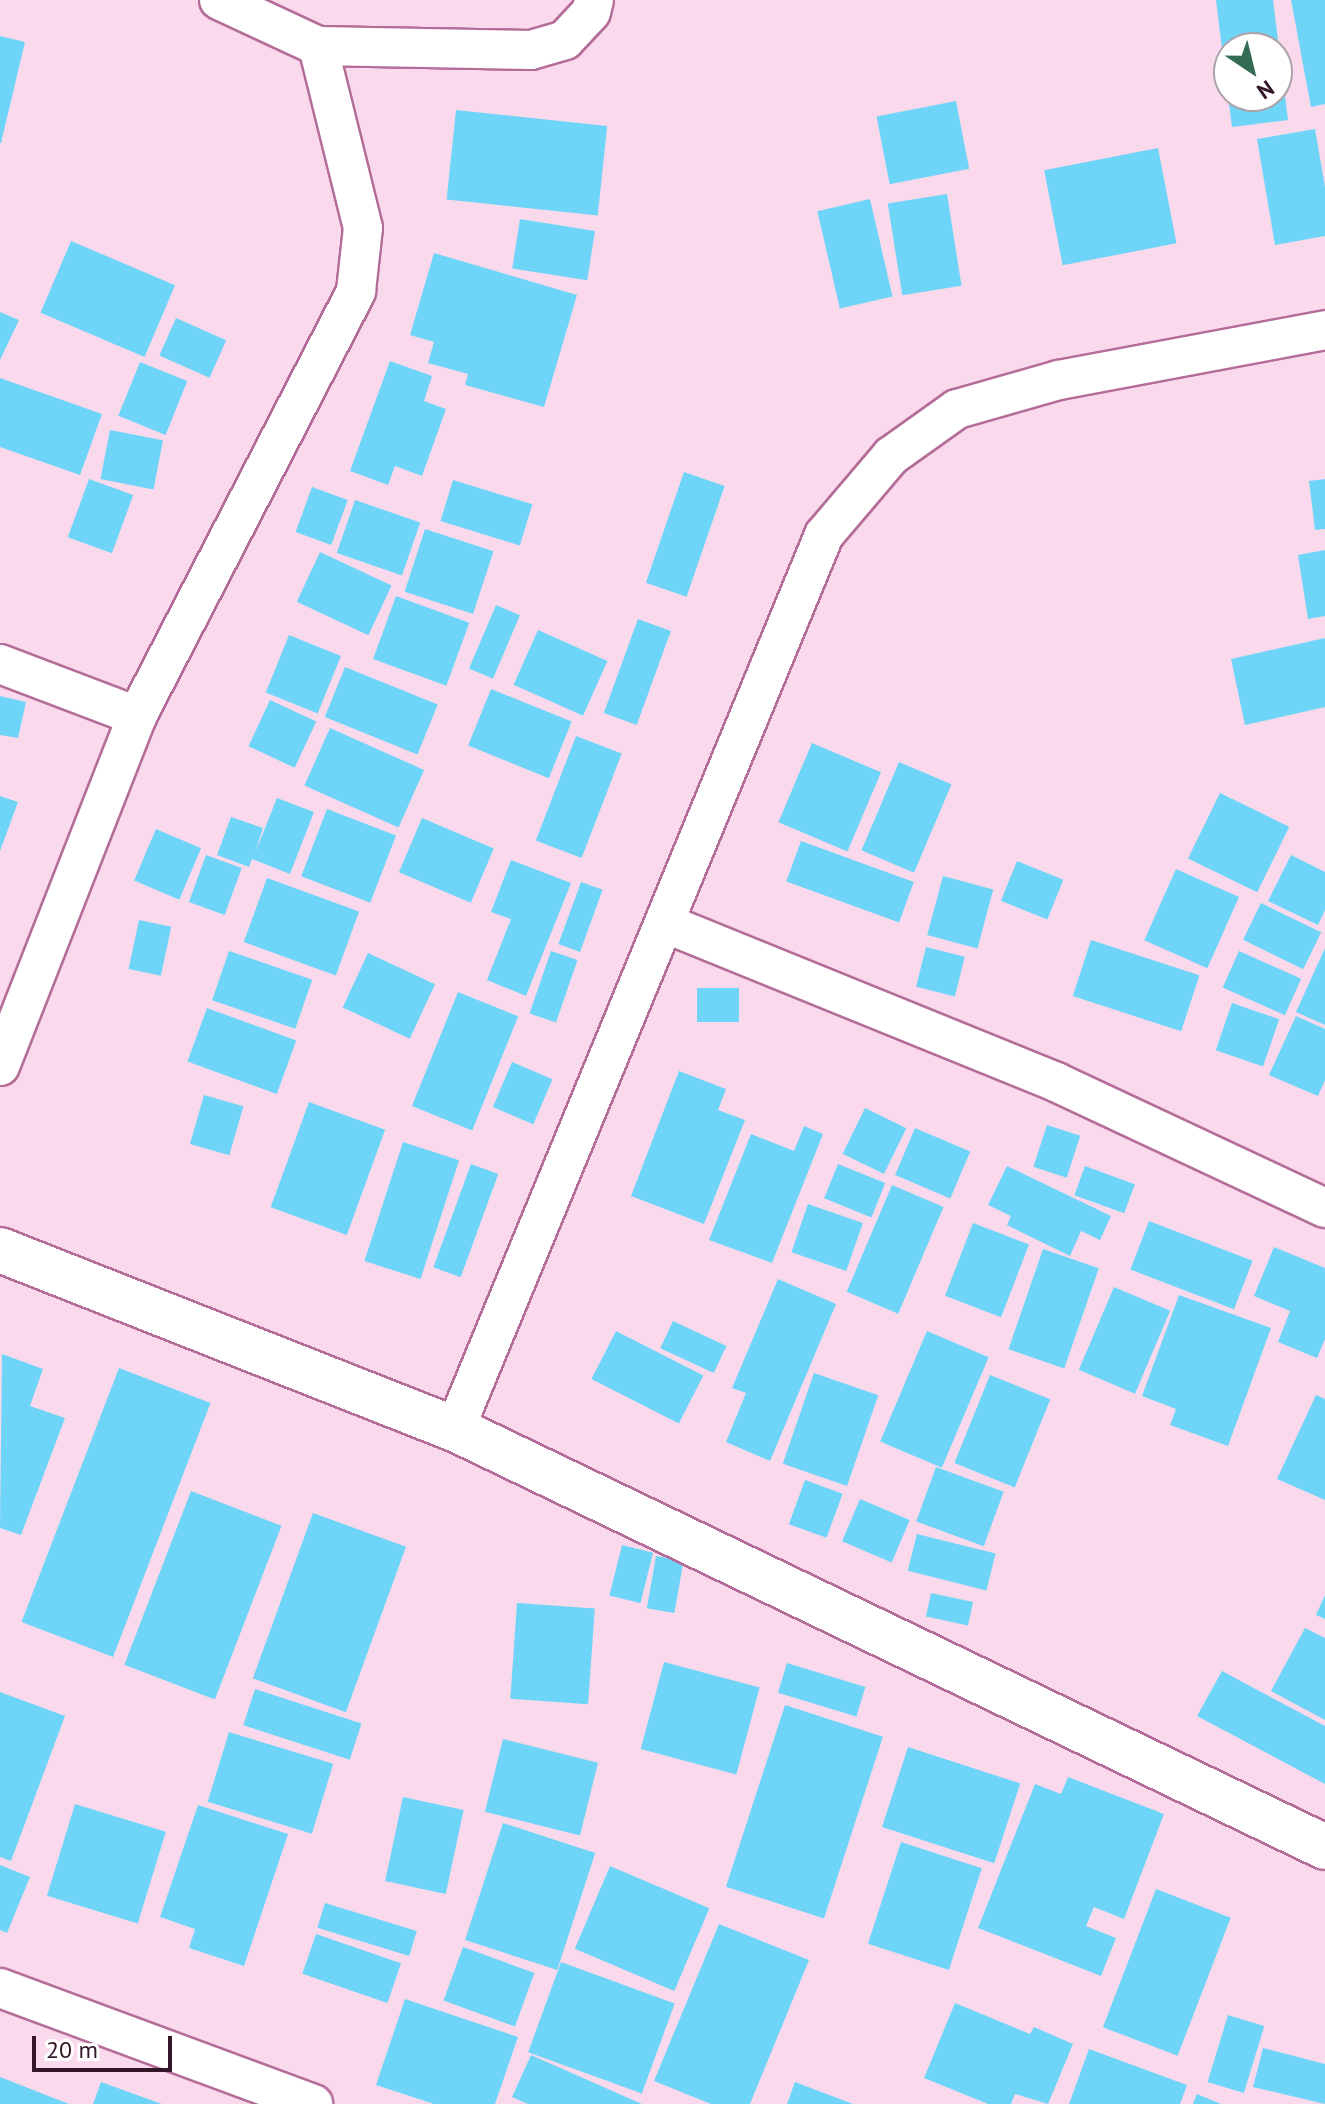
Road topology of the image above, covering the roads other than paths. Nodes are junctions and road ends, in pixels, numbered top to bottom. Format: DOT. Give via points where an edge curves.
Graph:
graph roads {
  1 [pos="219,0"];
  2 [pos="594,0"];
  3 [pos="318,46"];
  4 [pos="1325,330"];
  5 [pos="0,664"];
  6 [pos="137,716"];
  7 [pos="667,924"];
  8 [pos="0,1066"];
  9 [pos="1325,1208"];
  10 [pos="0,1250"];
  11 [pos="455,1429"];
  12 [pos="1325,1847"];
  13 [pos="0,1988"];
  14 [pos="313,2104"];
  1 -- 3 [label="street"];
  2 -- 3 [label="street" via="591,12 565,40 531,50"];
  3 -- 6 [label="street" via="363,228 356,291"];
  4 -- 7 [label="street" via="1059,380 957,409 891,456 824,535"];
  5 -- 6 [label="street"];
  6 -- 8 [label="street"];
  7 -- 9 [label="street" via="1056,1082"];
  7 -- 11 [label="street"];
  10 -- 11 [label="street"];
  11 -- 12 [label="street"];
  13 -- 14 [label="street"];
}
